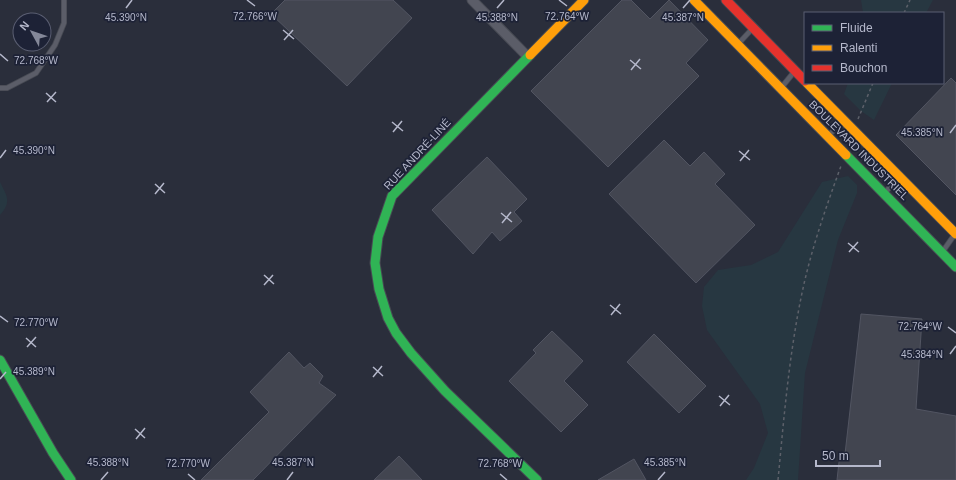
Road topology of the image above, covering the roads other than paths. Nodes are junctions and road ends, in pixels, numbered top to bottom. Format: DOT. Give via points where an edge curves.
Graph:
graph roads {
  1 [pos="64,0"];
  2 [pos="472,0"];
  3 [pos="584,0"];
  4 [pos="694,0"];
  5 [pos="726,0"];
  6 [pos="753,28"];
  7 [pos="738,44"];
  8 [pos="528,57"];
  9 [pos="795,71"];
  10 [pos="804,80"];
  11 [pos="808,84"];
  12 [pos="0,88"];
  13 [pos="781,88"];
  14 [pos="844,121"];
  15 [pos="828,136"];
  16 [pos="899,176"];
  17 [pos="885,193"];
  18 [pos="956,234"];
  19 [pos="942,253"];
  20 [pos="956,267"];
  21 [pos="0,360"];
  22 [pos="71,480"];
  23 [pos="537,480"];
  1 -- 12 [label="lane" via="64,22 55,45 36,73 7,88"];
  2 -- 8 [label="street"];
  3 -- 8 [label="street, RUE ANDRÉ-LINÉ"];
  4 -- 7 [label="street, BOULEVARD INDUSTRIEL"];
  5 -- 6 [label="street, BOULEVARD INDUSTRIEL"];
  6 -- 7 [label="lane"];
  6 -- 9 [label="street, BOULEVARD INDUSTRIEL"];
  7 -- 13 [label="street, BOULEVARD INDUSTRIEL"];
  8 -- 23 [label="street, RUE ANDRÉ-LINÉ" via="392,196 379,229 375,263 383,300 395,331 417,362"];
  9 -- 10 [label="street, BOULEVARD INDUSTRIEL"];
  9 -- 13 [label="lane"];
  11 -- 14 [label="street, BOULEVARD INDUSTRIEL"];
  13 -- 15 [label="street, BOULEVARD INDUSTRIEL"];
  14 -- 15 [label="lane"];
  14 -- 16 [label="street, BOULEVARD INDUSTRIEL"];
  15 -- 17 [label="street, BOULEVARD INDUSTRIEL"];
  16 -- 17 [label="lane"];
  16 -- 18 [label="street, BOULEVARD INDUSTRIEL"];
  17 -- 19 [label="street, BOULEVARD INDUSTRIEL"];
  18 -- 19 [label="lane"];
  19 -- 20 [label="street, BOULEVARD INDUSTRIEL"];
  21 -- 22 [label="street"];
}
